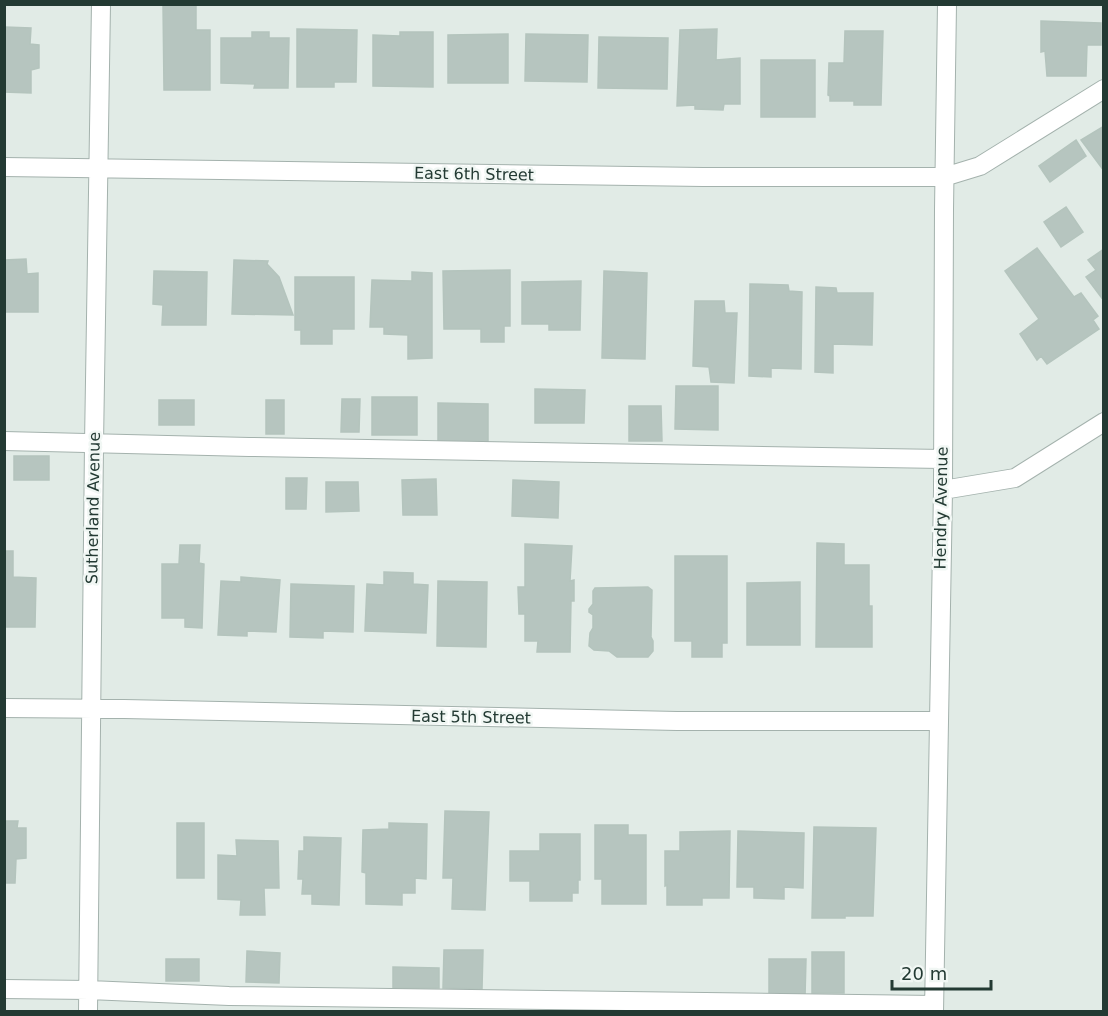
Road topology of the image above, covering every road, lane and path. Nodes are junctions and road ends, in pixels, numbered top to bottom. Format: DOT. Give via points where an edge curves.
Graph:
graph roads {
  1 [pos="101,4"];
  2 [pos="946,4"];
  3 [pos="1104,89"];
  4 [pos="4,167"];
  5 [pos="99,169"];
  6 [pos="944,177"];
  7 [pos="1104,422"];
  8 [pos="4,441"];
  9 [pos="94,444"];
  10 [pos="942,459"];
  11 [pos="943,490"];
  12 [pos="4,708"];
  13 [pos="91,708"];
  14 [pos="938,722"];
  15 [pos="4,989"];
  16 [pos="89,990"];
  17 [pos="934,1008"];
  18 [pos="88,1011"];
  1 -- 5 [label="street, Sutherland Avenue"];
  2 -- 6 [label="street, Hendry Avenue"];
  3 -- 6 [label="street, East 6th Street" via="980,166"];
  4 -- 5 [label="street, East 6th Street"];
  5 -- 6 [label="street, East 6th Street"];
  5 -- 9 [label="street, Sutherland Avenue"];
  6 -- 10 [label="street, Hendry Avenue"];
  7 -- 11 [label="street" via="1015,478"];
  8 -- 9 [label="street"];
  9 -- 10 [label="street"];
  9 -- 13 [label="street, Sutherland Avenue"];
  10 -- 11 [label="street, Hendry Avenue"];
  11 -- 14 [label="street, Hendry Avenue"];
  12 -- 13 [label="street, East 5th Street"];
  13 -- 14 [label="street, East 5th Street" via="666,721"];
  13 -- 16 [label="street, Sutherland Avenue"];
  14 -- 17 [label="street, Hendry Avenue"];
  15 -- 16 [label="street"];
  16 -- 17 [label="street" via="229,996"];
  16 -- 18 [label="street, Sutherland Avenue"];
}
